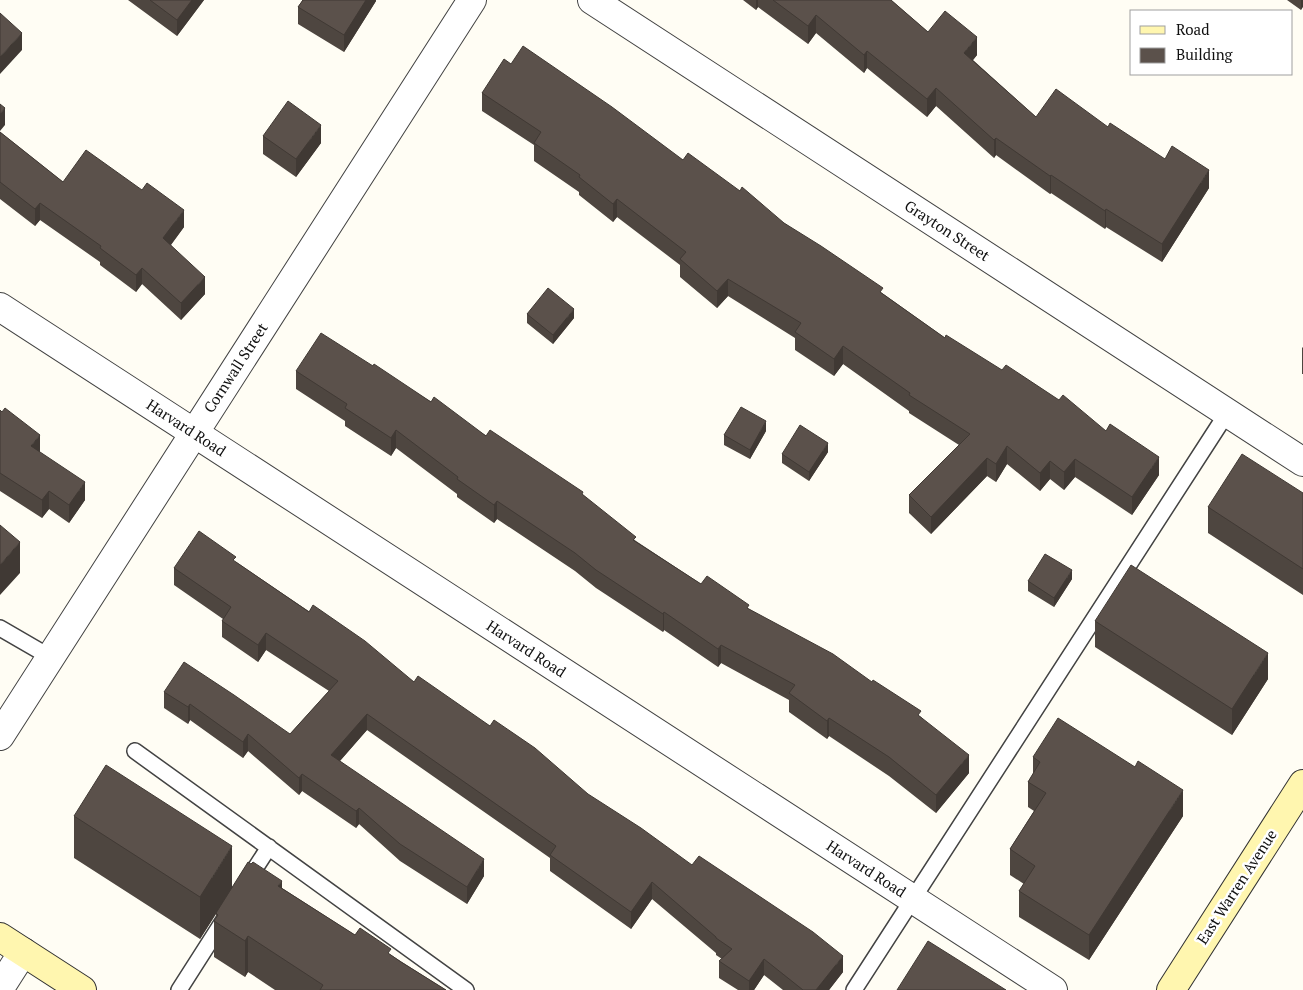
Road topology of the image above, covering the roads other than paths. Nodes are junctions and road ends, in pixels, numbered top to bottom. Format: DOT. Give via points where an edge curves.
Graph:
graph roads {
  1 [pos="472,0"];
  2 [pos="592,0"];
  3 [pos="0,307"];
  4 [pos="1228,413"];
  5 [pos="194,433"];
  6 [pos="1303,462"];
  7 [pos="0,628"];
  8 [pos="50,657"];
  9 [pos="0,736"];
  10 [pos="135,751"];
  11 [pos="1303,784"];
  12 [pos="269,847"];
  13 [pos="911,899"];
  14 [pos="0,937"];
  15 [pos="23,952"];
  16 [pos="426,961"];
  17 [pos="416,976"];
  18 [pos="0,988"];
  19 [pos="82,990"];
  20 [pos="179,990"];
  21 [pos="466,990"];
  22 [pos="854,990"];
  23 [pos="1053,990"];
  24 [pos="1171,990"];
  1 -- 5 [label="street, Cornwall Street"];
  2 -- 4 [label="street, Grayton Street"];
  3 -- 5 [label="street, Harvard Road"];
  4 -- 6 [label="street, Grayton Street"];
  4 -- 13 [label="lane"];
  5 -- 8 [label="street, Cornwall Street"];
  5 -- 13 [label="street, Harvard Road"];
  7 -- 8 [label="lane"];
  8 -- 9 [label="street, Cornwall Street"];
  10 -- 12 [label="lane"];
  11 -- 24 [label="main road, East Warren Avenue"];
  12 -- 16 [label="lane"];
  12 -- 20 [label="lane"];
  13 -- 22 [label="lane"];
  13 -- 23 [label="street, Harvard Road"];
  14 -- 15 [label="main road"];
  15 -- 18 [label="street"];
  15 -- 19 [label="main road"];
  16 -- 17 [label="lane"];
  16 -- 21 [label="lane"];
}
